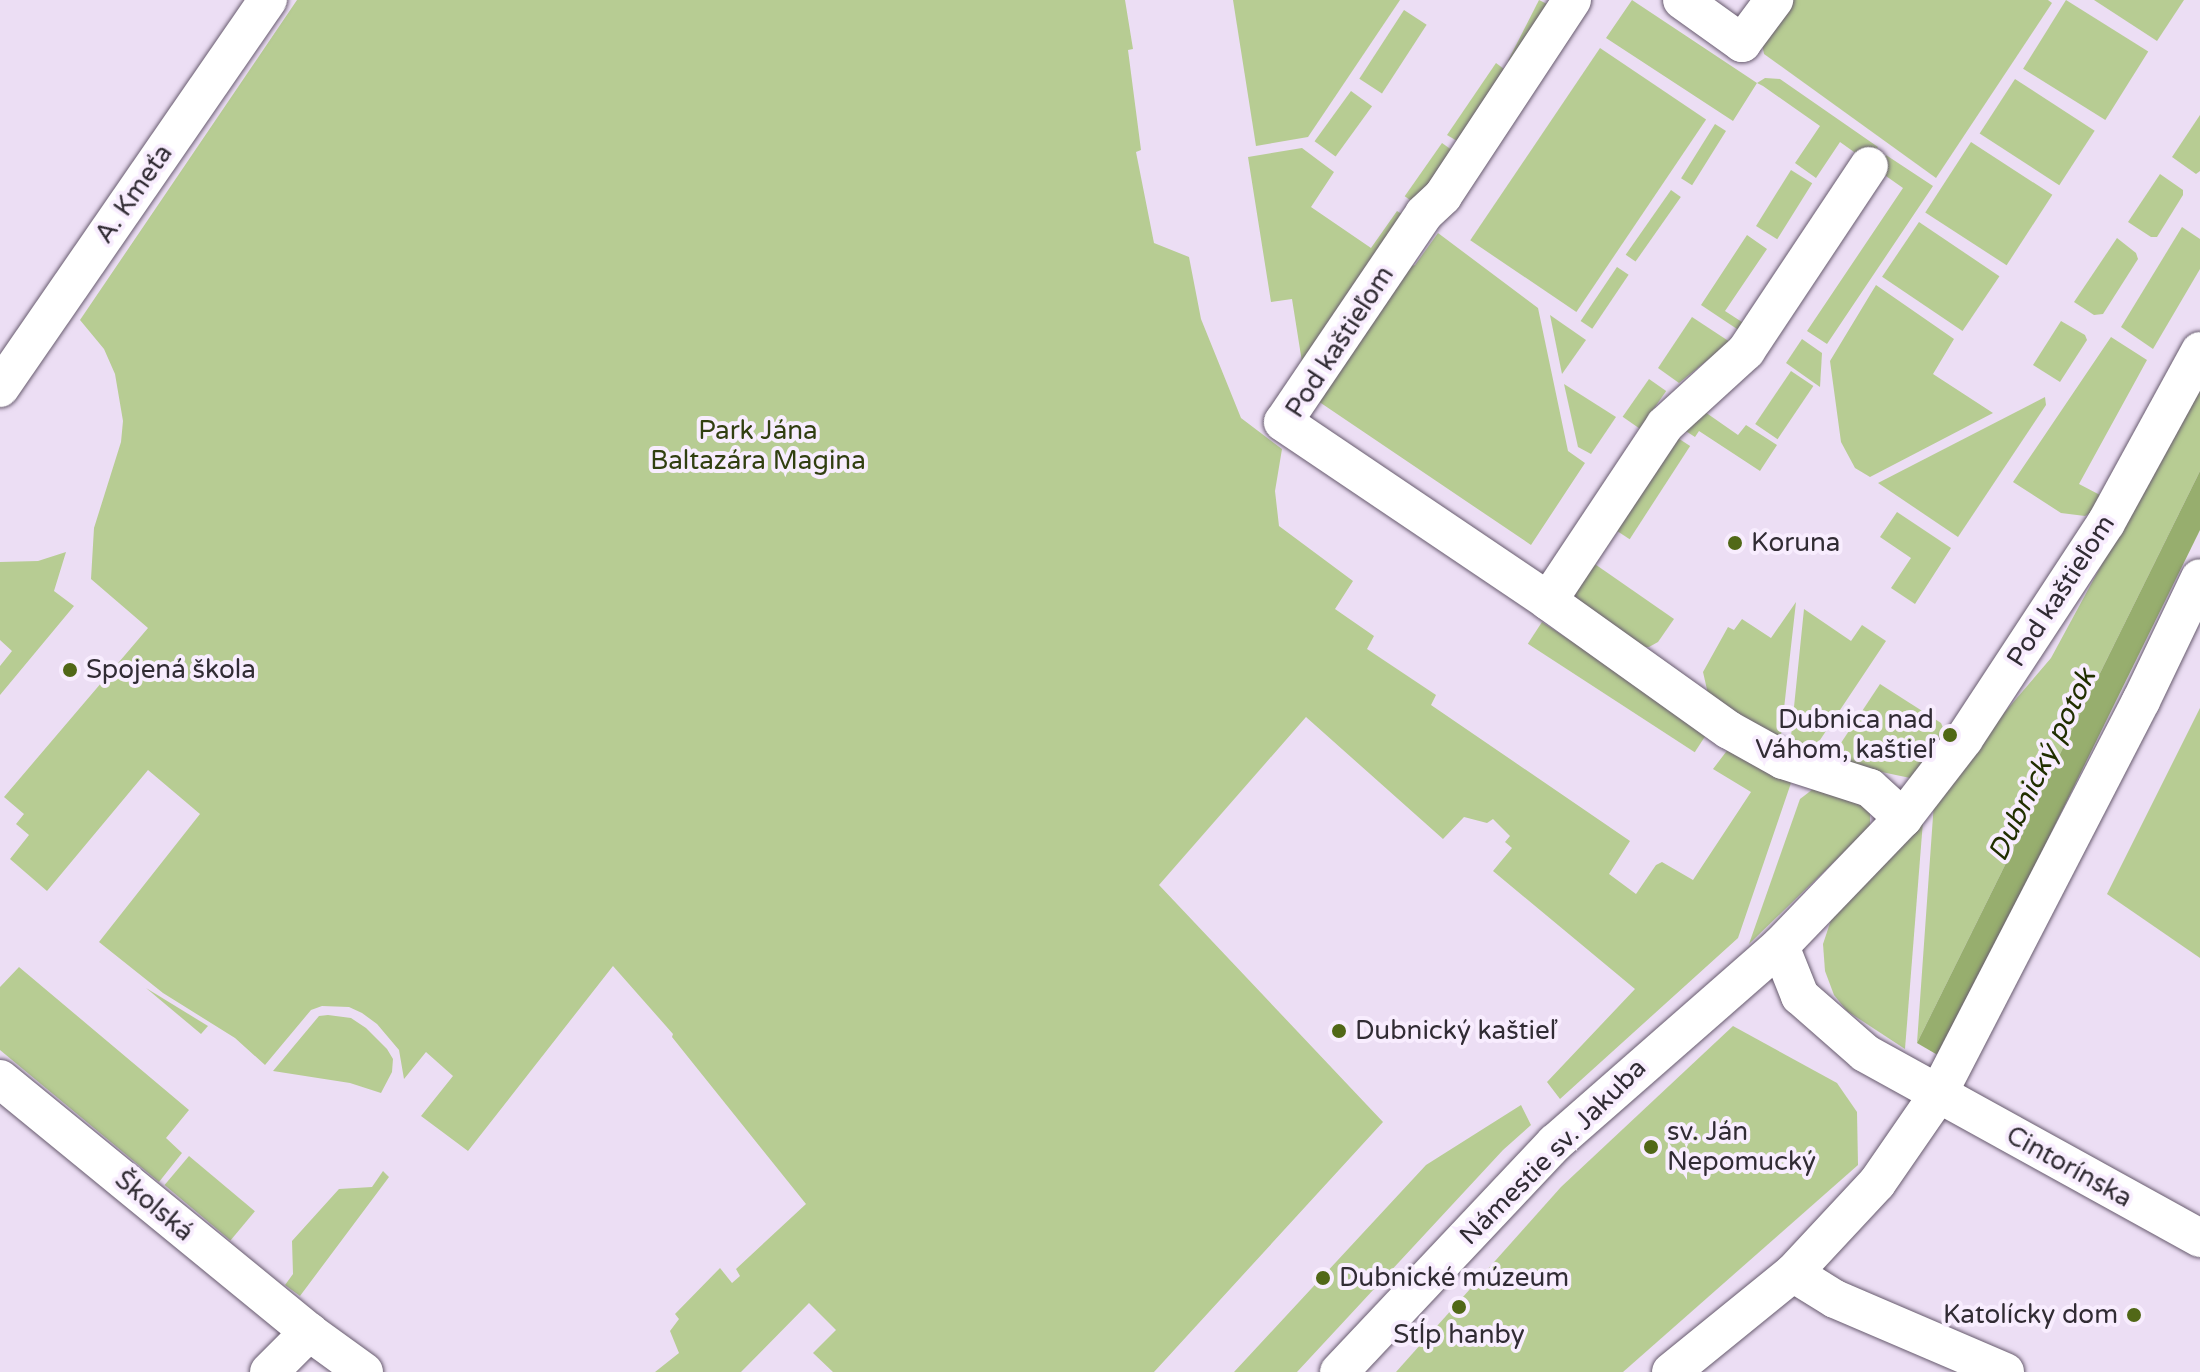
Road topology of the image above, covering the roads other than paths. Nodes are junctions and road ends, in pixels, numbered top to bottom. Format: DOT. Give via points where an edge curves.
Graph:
graph roads {
  1 [pos="268,0"];
  2 [pos="1572,0"];
  3 [pos="1682,0"];
  4 [pos="1774,0"];
  5 [pos="1869,166"];
  6 [pos="2200,351"];
  7 [pos="0,388"];
  8 [pos="2200,578"];
  9 [pos="1548,601"];
  10 [pos="1903,818"];
  11 [pos="1780,946"];
  12 [pos="0,1079"];
  13 [pos="1937,1096"];
  14 [pos="2200,1238"];
  15 [pos="1793,1273"];
  16 [pos="309,1332"];
  17 [pos="1960,1363"];
  18 [pos="269,1372"];
  19 [pos="364,1372"];
  20 [pos="1339,1372"];
  21 [pos="1671,1372"];
  22 [pos="2005,1372"];
  1 -- 7 [label="street, A. Kmeťa"];
  2 -- 9 [label="street, Pod kaštieľom" via="1443,196 1424,214 1283,422"];
  3 -- 4 [label="street" via="1742,43"];
  5 -- 9 [label="street" via="1746,351 1665,425"];
  6 -- 10 [label="street, Pod kaštieľom" via="2106,523 1964,739"];
  8 -- 13 [label="street"];
  9 -- 10 [label="street, Pod kaštieľom" via="1729,730 1783,760 1870,788"];
  10 -- 11 [label="street, Pod kaštieľom"];
  11 -- 13 [label="street, Cintorínska" via="1800,996 1865,1053"];
  11 -- 20 [label="street, Námestie sv. Jakuba" via="1555,1143"];
  12 -- 16 [label="street, Školská"];
  13 -- 14 [label="street, Cintorínska"];
  13 -- 15 [label="street" via="1877,1183"];
  15 -- 17 [label="street"];
  15 -- 21 [label="street"];
  16 -- 18 [label="street"];
  16 -- 19 [label="street, Školská"];
  17 -- 22 [label="street"];
}
